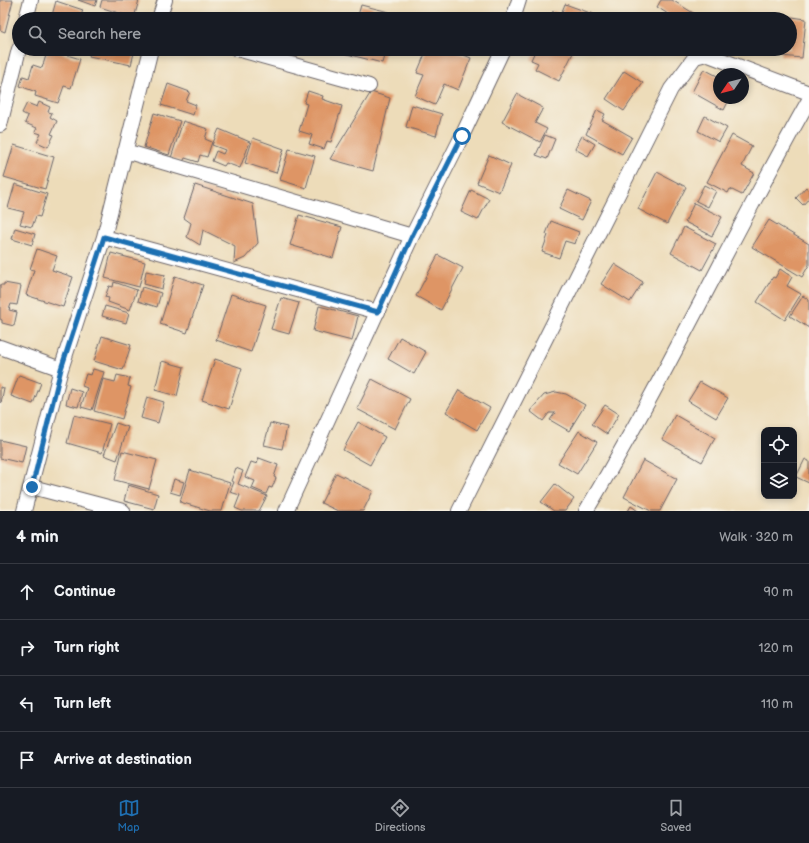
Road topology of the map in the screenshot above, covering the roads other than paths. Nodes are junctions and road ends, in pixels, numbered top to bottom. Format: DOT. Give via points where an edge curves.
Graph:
graph roads {
  1 [pos="31,0"];
  2 [pos="165,0"];
  3 [pos="519,0"];
  4 [pos="28,12"];
  5 [pos="161,12"];
  6 [pos="515,12"];
  7 [pos="17,56"];
  8 [pos="150,56"];
  9 [pos="262,56"];
  10 [pos="500,56"];
  11 [pos="700,56"];
  12 [pos="711,56"];
  13 [pos="369,86"];
  14 [pos="809,93"];
  15 [pos="809,100"];
  16 [pos="0,125"];
  17 [pos="125,151"];
  18 [pos="412,236"];
  19 [pos="104,237"];
  20 [pos="378,312"];
  21 [pos="0,347"];
  22 [pos="61,369"];
  23 [pos="32,487"];
  24 [pos="24,511"];
  25 [pos="123,511"];
  26 [pos="286,511"];
  27 [pos="459,511"];
  28 [pos="586,511"];
  1 -- 4 [label="street"];
  2 -- 5 [label="street"];
  3 -- 6 [label="street"];
  7 -- 16 [label="street"];
  8 -- 17 [label="street"];
  9 -- 13 [label="street"];
  10 -- 18 [label="street"];
  11 -- 27 [label="street" via="695,58 671,89"];
  12 -- 14 [label="street"];
  15 -- 28 [label="street" via="630,438"];
  17 -- 18 [label="street"];
  17 -- 19 [label="street"];
  18 -- 20 [label="street"];
  19 -- 20 [label="street"];
  19 -- 22 [label="street"];
  20 -- 26 [label="street"];
  21 -- 22 [label="street"];
  22 -- 23 [label="street"];
  23 -- 24 [label="street"];
  23 -- 25 [label="street"];
}
